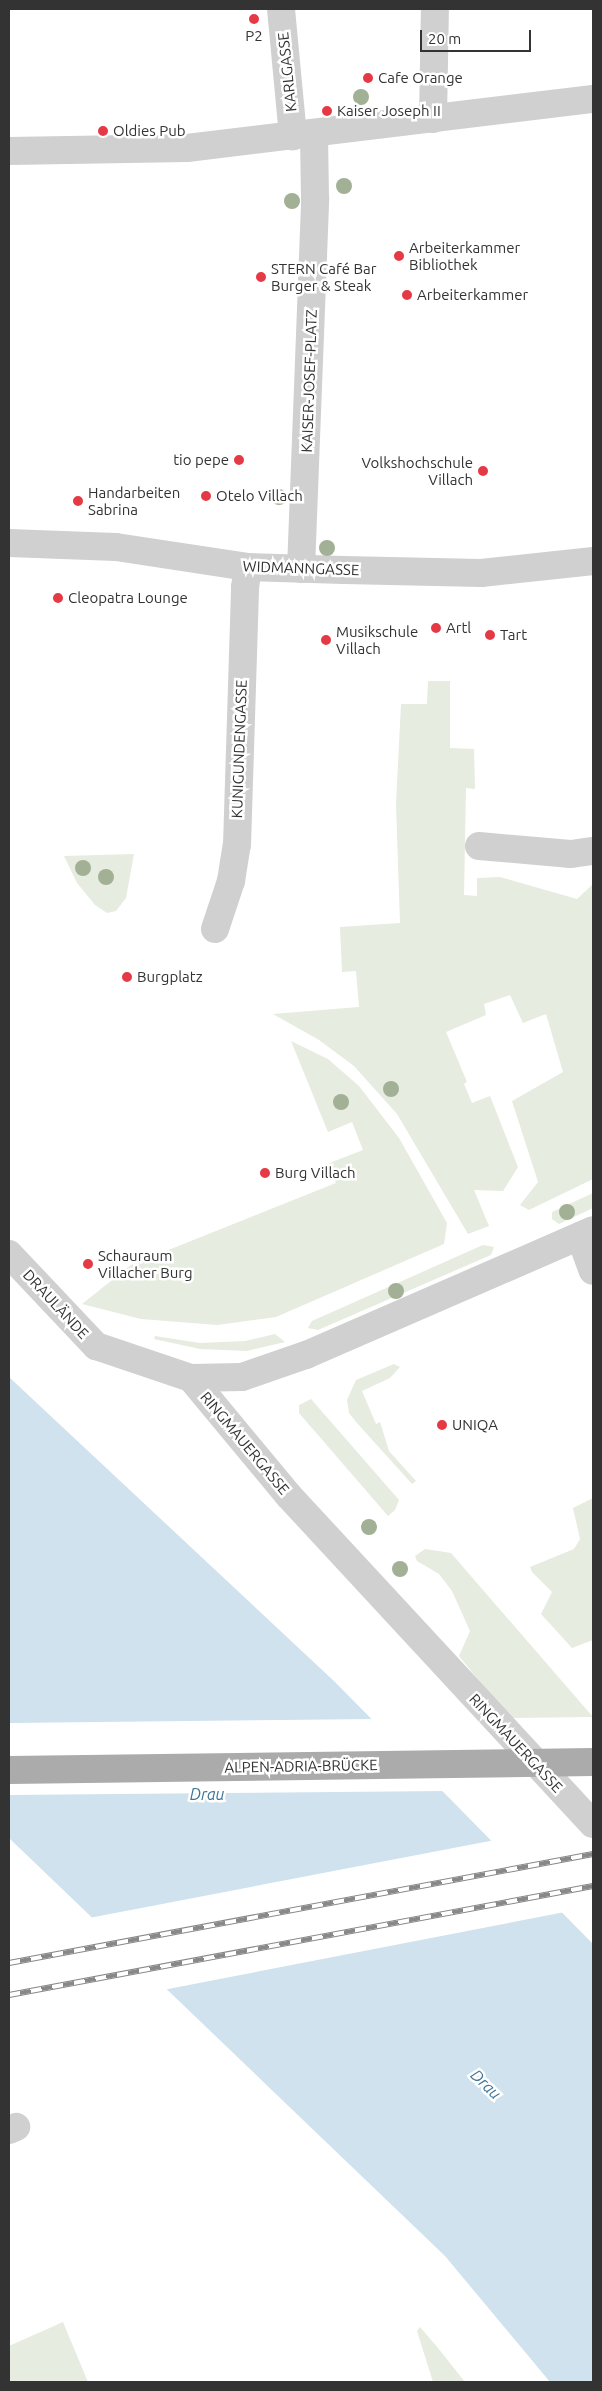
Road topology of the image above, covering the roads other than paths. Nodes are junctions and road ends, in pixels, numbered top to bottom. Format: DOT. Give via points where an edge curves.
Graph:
graph roads {
  1 [pos="281,9"];
  2 [pos="435,9"];
  3 [pos="593,99"];
  4 [pos="433,119"];
  5 [pos="304,134"];
  6 [pos="9,151"];
  7 [pos="9,543"];
  8 [pos="593,561"];
  9 [pos="248,567"];
  10 [pos="301,569"];
  11 [pos="478,846"];
  12 [pos="593,851"];
  13 [pos="215,928"];
  14 [pos="587,1233"];
  15 [pos="9,1254"];
  16 [pos="593,1272"];
  17 [pos="191,1378"];
  18 [pos="593,1762"];
  19 [pos="9,1770"];
  20 [pos="593,1824"];
  1 -- 5 [label="street, KARLGASSE"];
  2 -- 4 [label="street"];
  3 -- 4 [label="street"];
  4 -- 5 [label="street"];
  5 -- 6 [label="street" via="187,148"];
  5 -- 10 [label="street, KAISER-JOSEF-PLATZ" via="315,208"];
  7 -- 9 [label="street, WIDMANNGASSE" via="116,547"];
  8 -- 10 [label="street, WIDMANNGASSE" via="481,573"];
  9 -- 10 [label="street, WIDMANNGASSE"];
  9 -- 13 [label="street, KUNIGUNDENGASSE" via="237,845 231,880"];
  11 -- 12 [label="street" via="571,854"];
  14 -- 16 [label="street"];
  14 -- 17 [label="street, RINGMAUERGASSE" via="306,1355 242,1377"];
  15 -- 17 [label="street, DRAULÄNDE" via="96,1346"];
  17 -- 20 [label="street, RINGMAUERGASSE" via="289,1496"];
  18 -- 19 [label="main road, ALPEN-ADRIA-BRÜCKE, bridge"];
}
